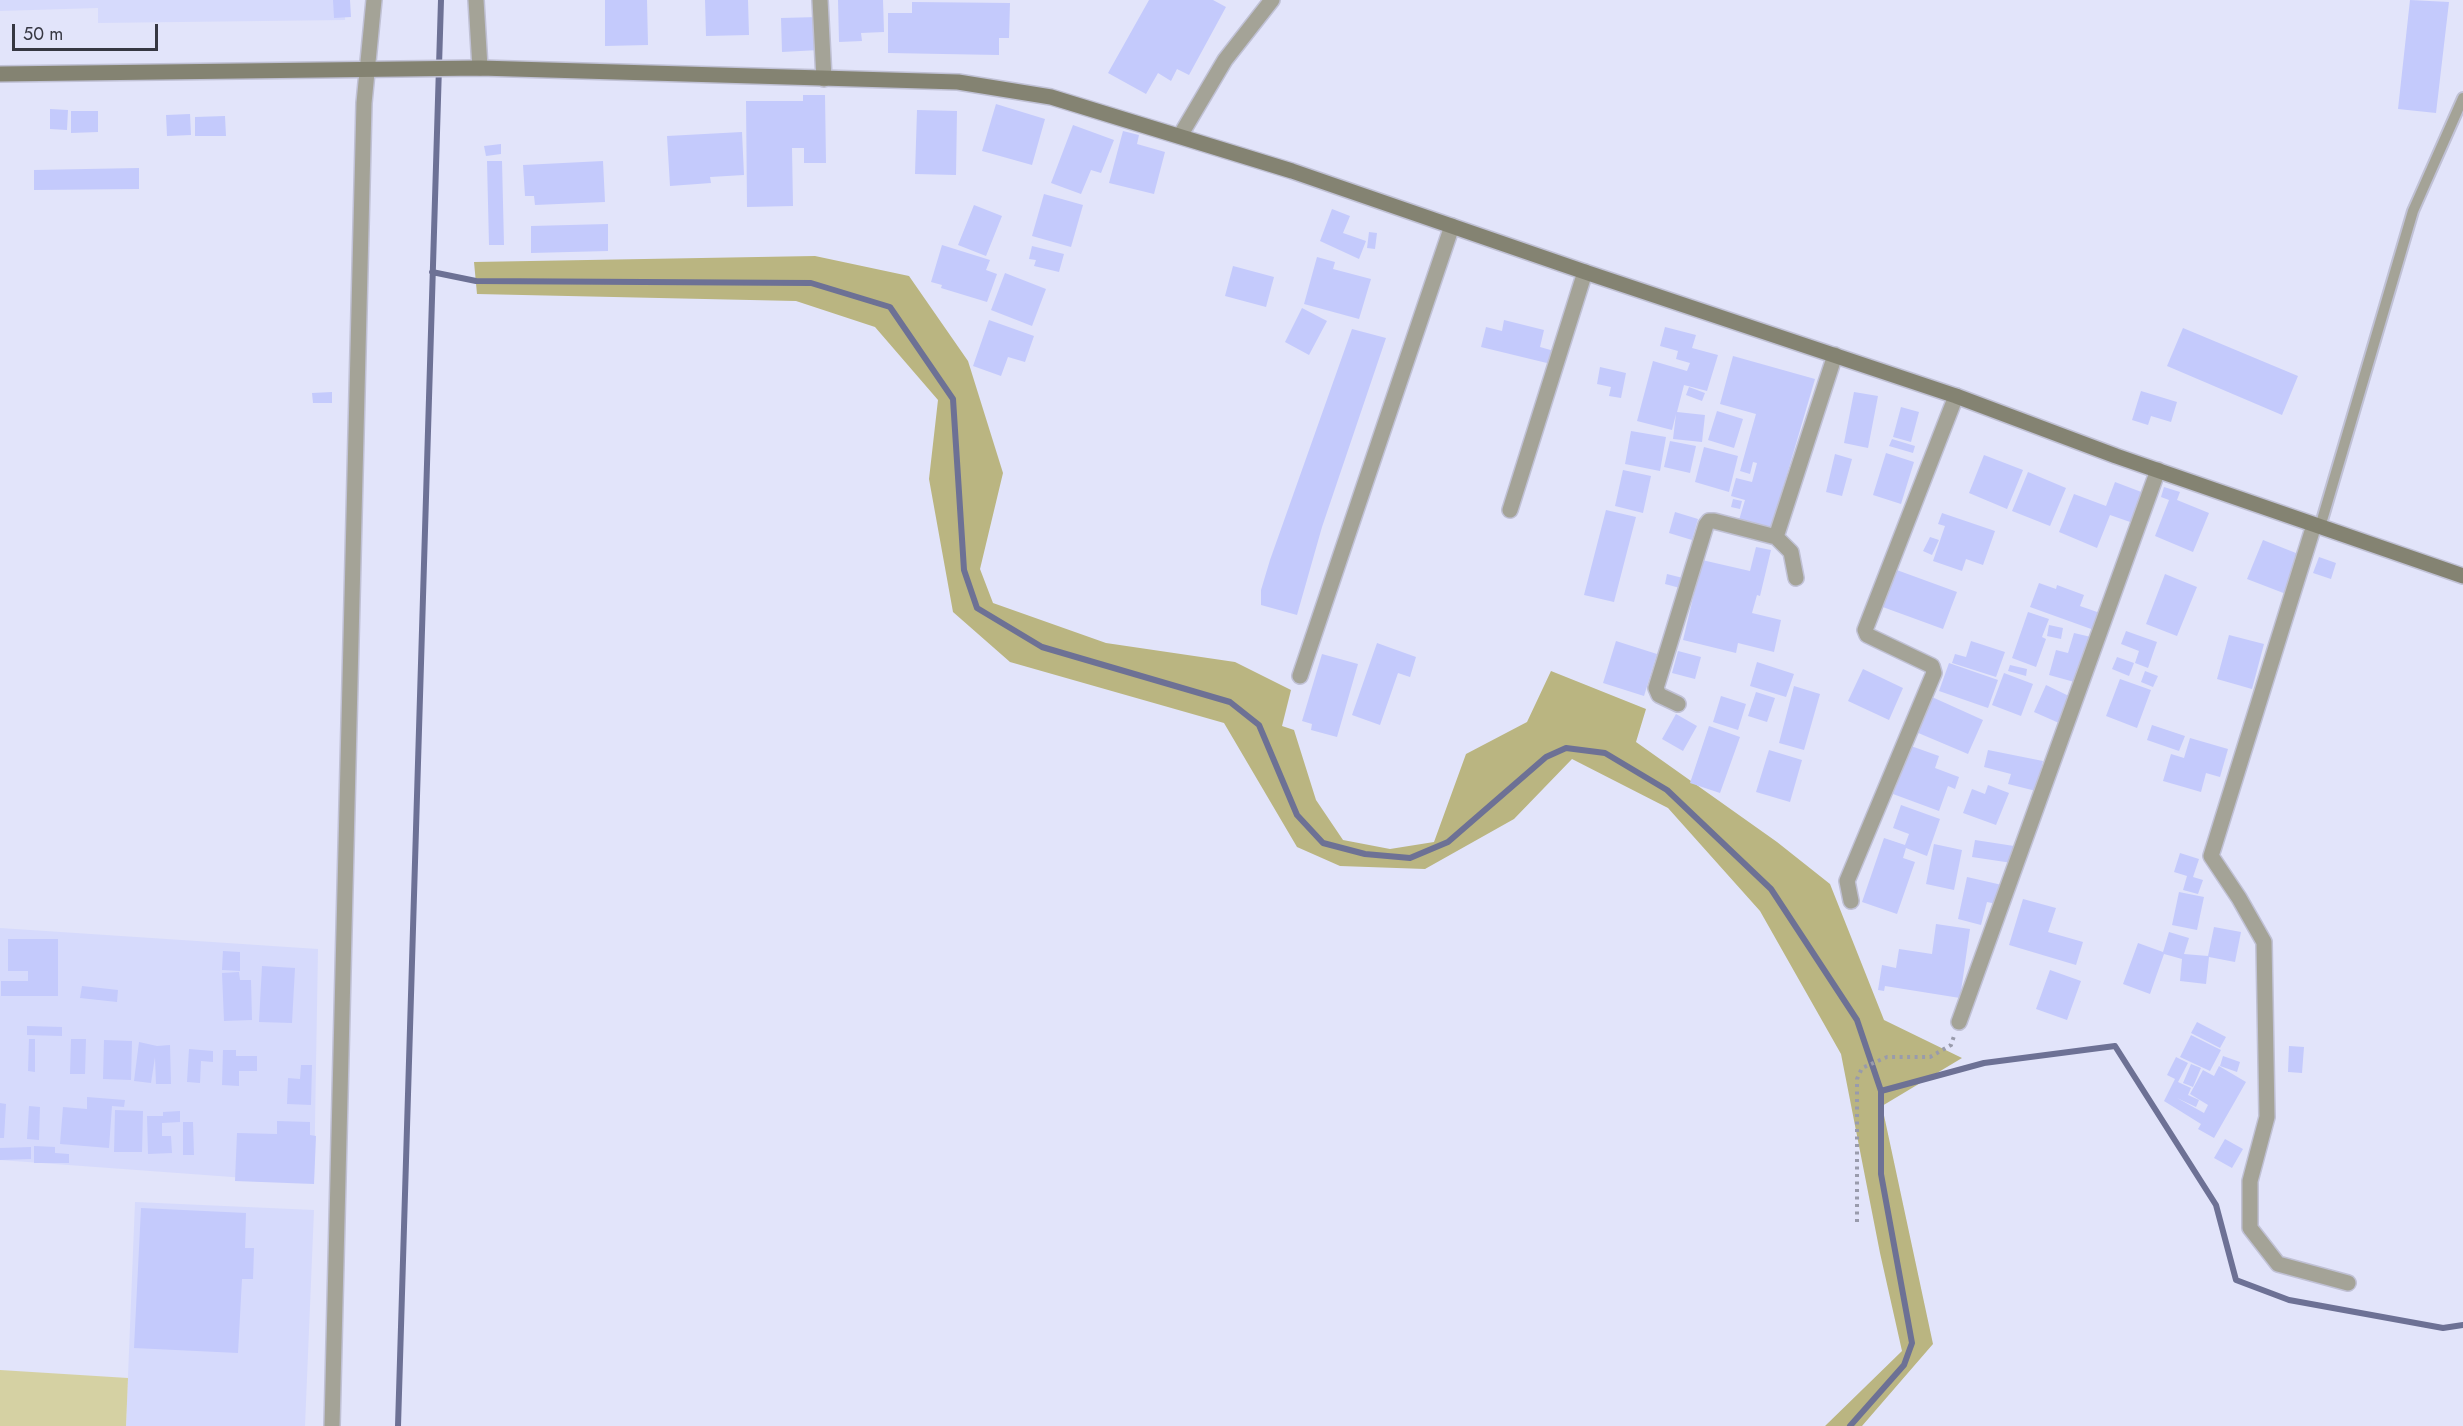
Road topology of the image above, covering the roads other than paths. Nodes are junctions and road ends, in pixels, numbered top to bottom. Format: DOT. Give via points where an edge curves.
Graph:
graph roads {
  1 [pos="374,0"];
  2 [pos="476,0"];
  3 [pos="820,0"];
  4 [pos="1272,0"];
  5 [pos="476,68"];
  6 [pos="368,69"];
  7 [pos="0,74"];
  8 [pos="824,79"];
  9 [pos="2463,98"];
  10 [pos="1180,136"];
  11 [pos="1452,226"];
  12 [pos="1585,272"];
  13 [pos="1835,355"];
  14 [pos="1956,396"];
  15 [pos="2158,470"];
  16 [pos="1510,510"];
  17 [pos="2317,526"];
  18 [pos="1776,537"];
  19 [pos="2463,576"];
  20 [pos="1796,578"];
  21 [pos="1300,676"];
  22 [pos="1678,704"];
  23 [pos="1851,901"];
  24 [pos="1959,1022"];
  25 [pos="2348,1283"];
  26 [pos="332,1426"];
  1 -- 6 [label="street"];
  2 -- 5 [label="street"];
  3 -- 8 [label="street"];
  4 -- 10 [label="street" via="1225,60"];
  5 -- 6 [label="main road"];
  5 -- 8 [label="main road"];
  6 -- 7 [label="main road"];
  6 -- 26 [label="street" via="364,103"];
  8 -- 10 [label="main road" via="958,82 1052,97"];
  9 -- 17 [label="lane" via="2413,212"];
  10 -- 11 [label="main road"];
  11 -- 12 [label="main road"];
  11 -- 21 [label="street"];
  12 -- 13 [label="main road"];
  12 -- 16 [label="street"];
  13 -- 14 [label="main road"];
  13 -- 18 [label="street"];
  14 -- 15 [label="main road"];
  14 -- 23 [label="street" via="1864,630 1867,635 1932,666 1934,673 1847,881"];
  15 -- 17 [label="main road"];
  15 -- 24 [label="street"];
  17 -- 19 [label="main road"];
  17 -- 25 [label="street" via="2211,856 2264,942 2267,1117 2250,1181 2250,1228 2278,1264"];
  18 -- 20 [label="street" via="1791,552"];
  18 -- 22 [label="street" via="1714,520 1706,525 1656,688 1659,695"];
}
